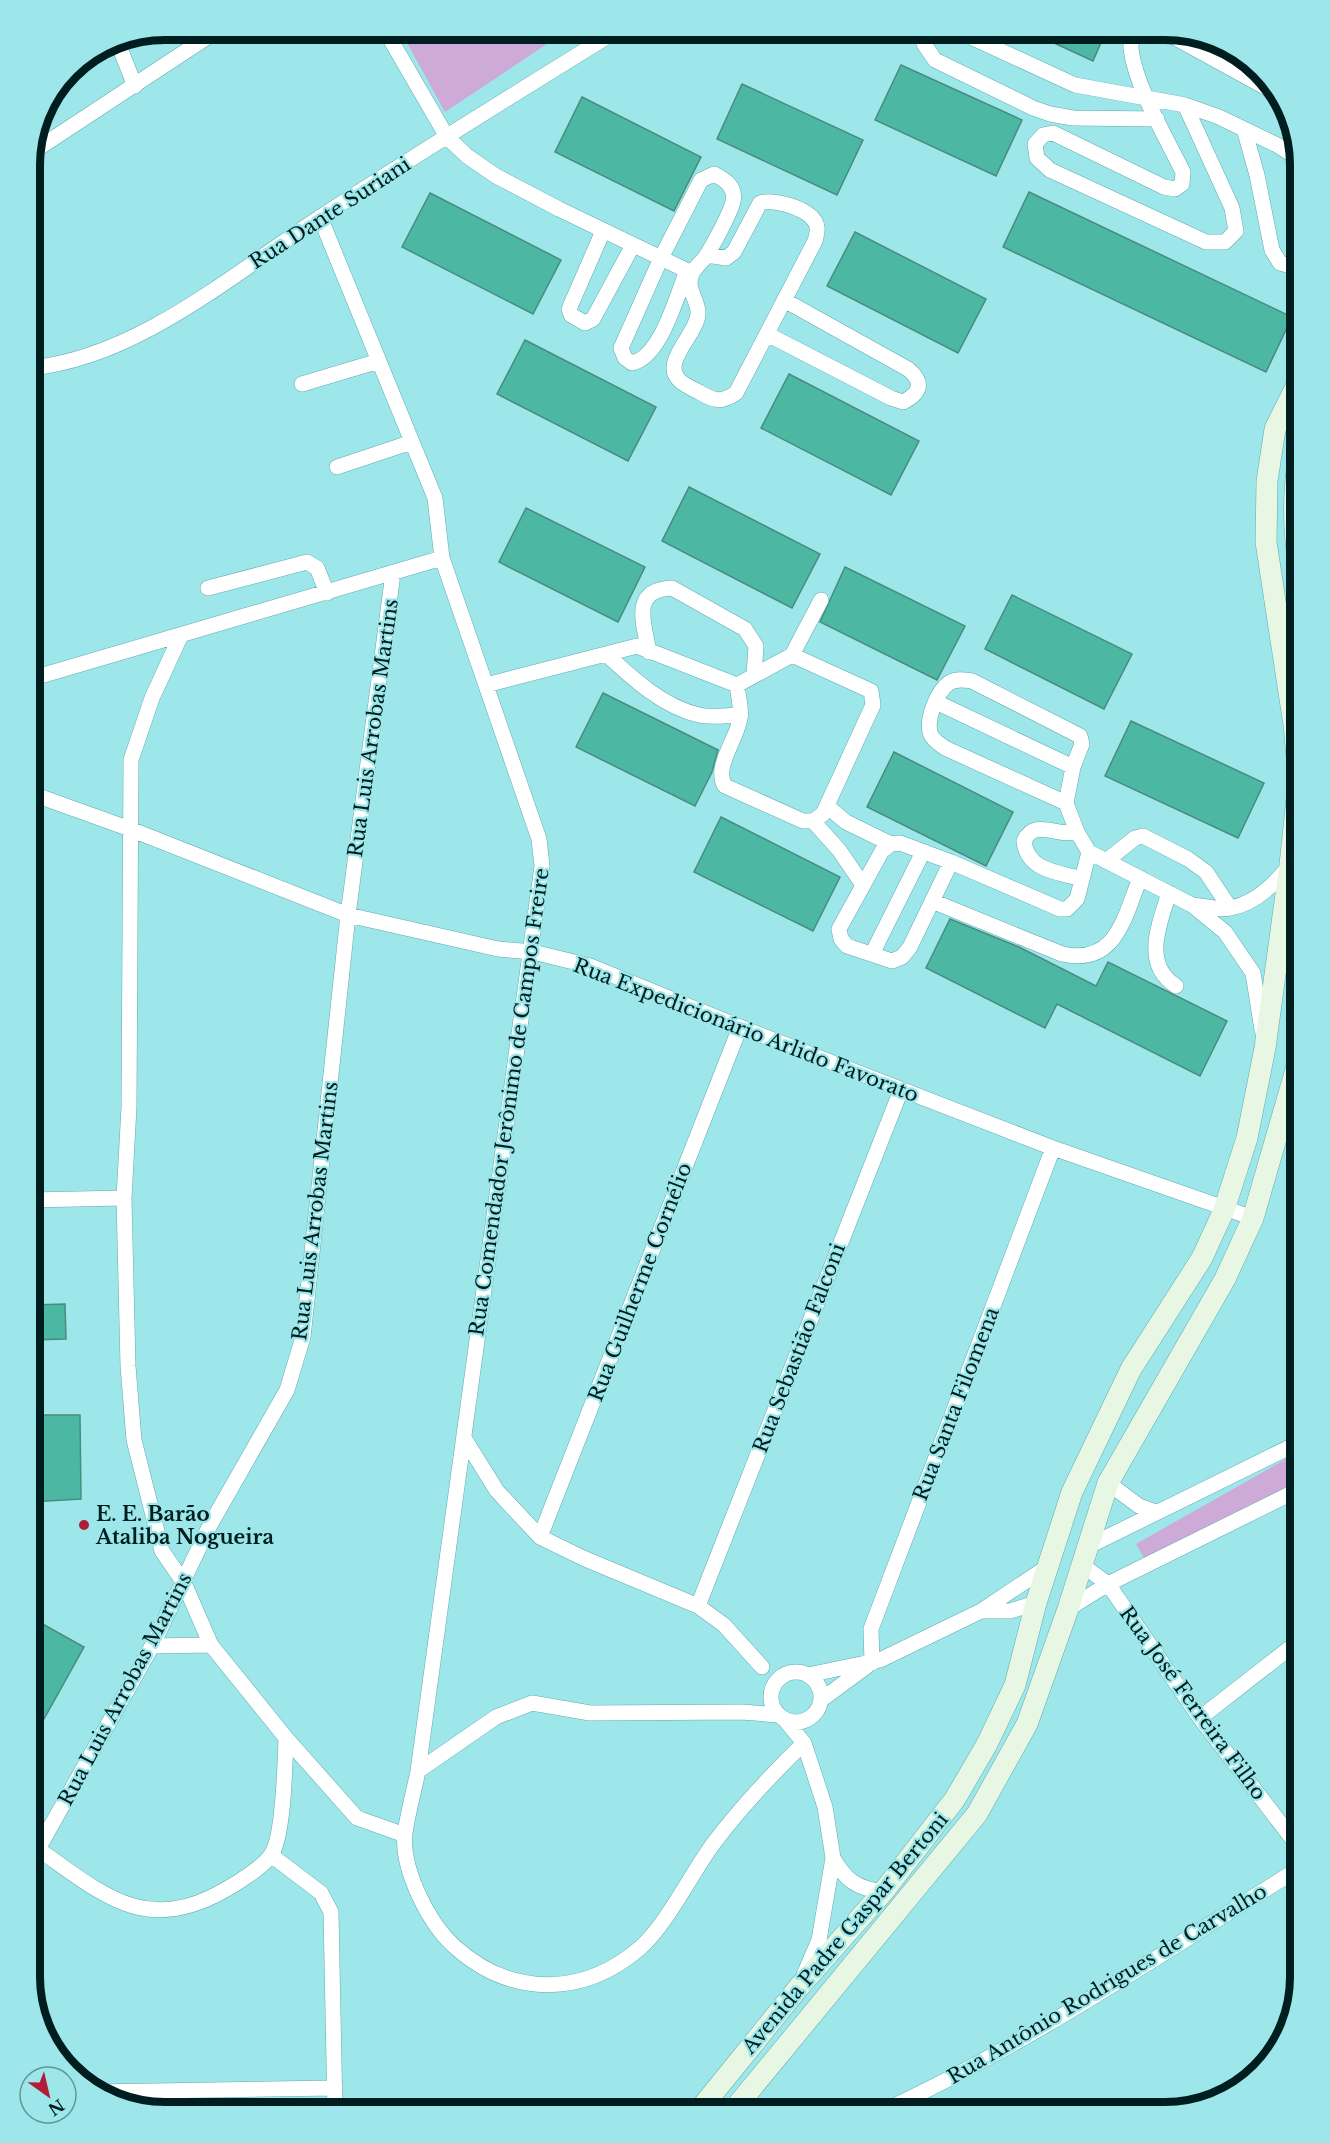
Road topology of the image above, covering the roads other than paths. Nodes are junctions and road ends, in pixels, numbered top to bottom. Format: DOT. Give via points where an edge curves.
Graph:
graph roads {
  1 [pos="203,40"];
  2 [pos="391,40"];
  3 [pos="601,40"];
  4 [pos="926,41"];
  5 [pos="979,41"];
  6 [pos="1132,41"];
  7 [pos="1183,42"];
  8 [pos="120,49"];
  9 [pos="1260,84"];
  10 [pos="135,86"];
  11 [pos="1146,98"];
  12 [pos="1185,105"];
  13 [pos="1157,119"];
  14 [pos="1244,129"];
  15 [pos="447,137"];
  16 [pos="43,145"];
  17 [pos="1289,153"];
  18 [pos="320,217"];
  19 [pos="603,231"];
  20 [pos="633,245"];
  21 [pos="707,255"];
  22 [pos="661,258"];
  23 [pos="1290,266"];
  24 [pos="689,272"];
  25 [pos="784,300"];
  26 [pos="767,334"];
  27 [pos="379,361"];
  28 [pos="41,367"];
  29 [pos="302,384"];
  30 [pos="1290,399"];
  31 [pos="412,442"];
  32 [pos="337,467"];
  33 [pos="442,558"];
  34 [pos="393,573"];
  35 [pos="208,588"];
  36 [pos="327,593"];
  37 [pos="821,600"];
  38 [pos="181,635"];
  39 [pos="649,652"];
  40 [pos="606,654"];
  41 [pos="792,655"];
  42 [pos="754,675"];
  43 [pos="41,676"];
  44 [pos="486,685"];
  45 [pos="737,686"];
  46 [pos="1290,699"];
  47 [pos="936,702"];
  48 [pos="741,715"];
  49 [pos="1073,767"];
  50 [pos="41,797"];
  51 [pos="1066,803"];
  52 [pos="827,806"];
  53 [pos="813,821"];
  54 [pos="130,829"];
  55 [pos="1077,832"];
  56 [pos="891,844"];
  57 [pos="923,852"];
  58 [pos="1089,852"];
  59 [pos="1106,861"];
  60 [pos="951,862"];
  61 [pos="1290,865"];
  62 [pos="1140,878"];
  63 [pos="1082,879"];
  64 [pos="863,885"];
  65 [pos="1169,893"];
  66 [pos="932,902"];
  67 [pos="1192,905"];
  68 [pos="1230,908"];
  69 [pos="348,915"];
  70 [pos="532,952"];
  71 [pos="872,954"];
  72 [pos="1176,986"];
  73 [pos="740,1027"];
  74 [pos="1265,1048"];
  75 [pos="901,1090"];
  76 [pos="1290,1090"];
  77 [pos="1053,1148"];
  78 [pos="124,1198"];
  79 [pos="40,1200"];
  80 [pos="1224,1209"];
  81 [pos="1253,1218"];
  82 [pos="464,1438"];
  83 [pos="1290,1447"];
  84 [pos="1108,1483"];
  85 [pos="1290,1494"];
  86 [pos="1155,1512"];
  87 [pos="540,1537"];
  88 [pos="1085,1555"];
  89 [pos="1050,1565"];
  90 [pos="184,1583"];
  91 [pos="1108,1584"];
  92 [pos="1036,1603"];
  93 [pos="698,1606"];
  94 [pos="1068,1610"];
  95 [pos="981,1611"];
  96 [pos="211,1645"];
  97 [pos="152,1646"];
  98 [pos="1290,1648"];
  99 [pos="872,1663"];
  100 [pos="762,1667"];
  101 [pos="786,1674"];
  102 [pos="808,1675"];
  103 [pos="771,1692"];
  104 [pos="821,1700"];
  105 [pos="742,1712"];
  106 [pos="782,1717"];
  107 [pos="1200,1718"];
  108 [pos="809,1719"];
  109 [pos="286,1738"];
  110 [pos="804,1743"];
  111 [pos="418,1771"];
  112 [pos="405,1835"];
  113 [pos="1290,1836"];
  114 [pos="40,1841"];
  115 [pos="271,1855"];
  116 [pos="40,1856"];
  117 [pos="833,1858"];
  118 [pos="1290,1874"];
  119 [pos="883,1892"];
  120 [pos="799,1987"];
  121 [pos="335,2088"];
  122 [pos="138,2099"];
  123 [pos="336,2102"];
  124 [pos="706,2102"];
  125 [pos="740,2102"];
  126 [pos="903,2102"];
  1 -- 10 [label="street"];
  2 -- 15 [label="street"];
  3 -- 15 [label="street, Rua Dante Suriani"];
  4 -- 13 [label="street" via="935,60 1033,108 1073,118"];
  5 -- 11 [label="street" via="1075,85"];
  6 -- 11 [label="street" via="1130,48"];
  7 -- 9 [label="street"];
  8 -- 10 [label="street"];
  10 -- 16 [label="street"];
  11 -- 12 [label="street"];
  11 -- 13 [label="street"];
  12 -- 13 [label="street" via="1232,208 1236,231 1225,242 1206,242 1050,170 1037,158 1035,144 1043,135 1053,133 1174,189 1182,184 1184,172"];
  12 -- 14 [label="street"];
  14 -- 17 [label="street"];
  14 -- 23 [label="street" via="1272,250 1280,263"];
  15 -- 18 [label="street, Rua Dante Suriani"];
  15 -- 19 [label="street" via="496,176"];
  18 -- 27 [label="street, Rua Comendador Jerônimo de Campos Freire"];
  18 -- 28 [label="street, Rua Dante Suriani" via="187,307 132,337"];
  19 -- 20 [label="street"];
  19 -- 20 [label="street" via="569,309 585,323 593,319"];
  20 -- 22 [label="street"];
  21 -- 22 [label="street" via="733,203 727,180 714,174 701,180"];
  21 -- 24 [label="street"];
  21 -- 25 [label="street" via="726,258 734,252 760,203 771,199 803,212 818,228 815,242"];
  22 -- 24 [label="street"];
  22 -- 24 [label="street" via="621,348 632,363 654,349"];
  24 -- 26 [label="street" via="698,311 696,324 676,360 674,369 679,380 712,400 723,401 736,393"];
  25 -- 26 [label="street"];
  25 -- 26 [label="street" via="908,369 917,376 920,386 916,395 903,402 891,398"];
  27 -- 29 [label="street"];
  27 -- 31 [label="street, Rua Comendador Jerônimo de Campos Freire"];
  30 -- 46 [label="street, Avenida Padre Gaspar Bertoni" via="1275,429 1267,481 1266,542"];
  31 -- 32 [label="street"];
  31 -- 33 [label="street, Rua Comendador Jerônimo de Campos Freire" via="435,498"];
  33 -- 34 [label="street"];
  33 -- 44 [label="street, Rua Comendador Jerônimo de Campos Freire"];
  34 -- 36 [label="street"];
  34 -- 69 [label="street, Rua Luis Arrobas Martins"];
  35 -- 36 [label="street" via="307,562 317,568"];
  36 -- 38 [label="street"];
  37 -- 41 [label="street"];
  38 -- 43 [label="street"];
  38 -- 54 [label="street" via="152,698 132,760"];
  39 -- 40 [label="street" via="637,646"];
  39 -- 42 [label="street" via="642,608 654,592 672,588 745,629 756,646"];
  39 -- 45 [label="street"];
  40 -- 44 [label="street"];
  40 -- 48 [label="street" via="641,685 684,710 700,715"];
  41 -- 42 [label="street"];
  41 -- 52 [label="street" via="871,692 873,705"];
  42 -- 45 [label="street"];
  44 -- 70 [label="street, Rua Comendador Jerônimo de Campos Freire" via="539,839 542,866"];
  45 -- 48 [label="street"];
  47 -- 49 [label="street"];
  47 -- 49 [label="street" via="951,682 972,681 1080,736 1082,744"];
  47 -- 51 [label="street" via="930,733 945,748"];
  48 -- 53 [label="street" via="721,771 725,786 803,821"];
  49 -- 51 [label="street"];
  50 -- 54 [label="street, Rua Expedicionário Arlido Favorato"];
  51 -- 55 [label="street"];
  52 -- 53 [label="street"];
  52 -- 56 [label="street" via="846,822"];
  53 -- 64 [label="street"];
  54 -- 69 [label="street, Rua Expedicionário Arlido Favorato"];
  54 -- 78 [label="street" via="129,1107"];
  55 -- 58 [label="street"];
  55 -- 63 [label="street" via="1037,828 1024,841 1025,850 1037,866"];
  56 -- 57 [label="street" via="900,843"];
  56 -- 64 [label="street" via="882,850"];
  57 -- 60 [label="street"];
  57 -- 71 [label="street"];
  58 -- 59 [label="street"];
  58 -- 63 [label="street"];
  59 -- 62 [label="street"];
  59 -- 68 [label="street" via="1143,836 1206,872"];
  60 -- 63 [label="street" via="1060,909 1067,909 1077,899"];
  60 -- 66 [label="street"];
  61 -- 68 [label="street" via="1273,886"];
  61 -- 74 [label="street, Avenida Padre Gaspar Bertoni"];
  62 -- 65 [label="street"];
  62 -- 66 [label="street" via="1119,932 1093,955 1079,957 1062,954"];
  64 -- 71 [label="street" via="839,929 847,946"];
  65 -- 67 [label="street"];
  65 -- 72 [label="street" via="1159,925 1155,958 1158,970"];
  66 -- 71 [label="street" via="902,957 892,961"];
  67 -- 68 [label="street"];
  67 -- 74 [label="street" via="1225,932 1253,973"];
  69 -- 70 [label="street, Rua Expedicionário Arlido Favorato" via="498,949"];
  69 -- 90 [label="street, Rua Luis Arrobas Martins" via="303,1337 286,1390 209,1527"];
  70 -- 73 [label="street, Rua Expedicionário Arlido Favorato" via="590,966"];
  70 -- 82 [label="street, Rua Comendador Jerônimo de Campos Freire"];
  73 -- 75 [label="street, Rua Expedicionário Arlido Favorato"];
  73 -- 87 [label="street, Rua Guilherme Cornélio"];
  74 -- 80 [label="street, Avenida Padre Gaspar Bertoni" via="1247,1138"];
  75 -- 77 [label="street, Rua Expedicionário Arlido Favorato"];
  75 -- 93 [label="street, Rua Sebastião Falconi"];
  76 -- 81 [label="street, Avenida Padre Gaspar Bertoni"];
  77 -- 80 [label="street, Rua Expedicionário Arlido Favorato"];
  77 -- 99 [label="street, Rua Santa Filomena" via="871,1629"];
  78 -- 79 [label="street"];
  78 -- 90 [label="street" via="134,1440 162,1551"];
  80 -- 81 [label="street, Rua Expedicionário Arlido Favorato"];
  80 -- 89 [label="street, Avenida Padre Gaspar Bertoni" via="1202,1258 1131,1369 1072,1492"];
  81 -- 84 [label="street, Avenida Padre Gaspar Bertoni" via="1225,1279"];
  82 -- 87 [label="street" via="497,1491"];
  82 -- 111 [label="street, Rua Comendador Jerônimo de Campos Freire"];
  83 -- 86 [label="street"];
  84 -- 86 [label="street" via="1139,1506"];
  84 -- 88 [label="street, Avenida Padre Gaspar Bertoni"];
  85 -- 91 [label="street"];
  86 -- 88 [label="street"];
  87 -- 93 [label="street"];
  88 -- 89 [label="street"];
  88 -- 91 [label="street, Rua José Ferreira Filho"];
  88 -- 94 [label="street, Avenida Padre Gaspar Bertoni"];
  89 -- 92 [label="street, Avenida Padre Gaspar Bertoni"];
  89 -- 95 [label="street"];
  90 -- 96 [label="street"];
  90 -- 97 [label="street, Rua Luis Arrobas Martins"];
  91 -- 94 [label="street"];
  91 -- 107 [label="street, Rua José Ferreira Filho"];
  92 -- 94 [label="street"];
  92 -- 95 [label="street" via="1010,1611"];
  92 -- 119 [label="street, Avenida Padre Gaspar Bertoni" via="1015,1685 987,1744 955,1800"];
  93 -- 100 [label="street" via="724,1626"];
  94 -- 125 [label="street, Avenida Padre Gaspar Bertoni" via="1027,1724 977,1814"];
  95 -- 99 [label="street"];
  96 -- 97 [label="street"];
  96 -- 109 [label="street"];
  97 -- 114 [label="street, Rua Luis Arrobas Martins"];
  98 -- 107 [label="street"];
  99 -- 102 [label="street"];
  99 -- 104 [label="street"];
  100 -- 101 [label="street"];
  100 -- 103 [label="street"];
  101 -- 102 [label="street"];
  101 -- 103 [label="street"];
  102 -- 104 [label="street" via="817,1683"];
  103 -- 105 [label="street"];
  103 -- 106 [label="street" via="774,1709"];
  104 -- 108 [label="street"];
  105 -- 106 [label="street"];
  105 -- 111 [label="street" via="590,1713 532,1703 496,1717"];
  106 -- 108 [label="street" via="793,1722"];
  106 -- 110 [label="street"];
  107 -- 113 [label="street, Rua José Ferreira Filho"];
  108 -- 110 [label="street"];
  109 -- 112 [label="street" via="357,1818"];
  109 -- 115 [label="street" via="283,1792"];
  110 -- 112 [label="street" via="761,1784 732,1819 641,1947 582,1982 525,1983 493,1974 470,1960 452,1945 419,1895"];
  110 -- 117 [label="street" via="825,1807"];
  111 -- 112 [label="street, Rua Comendador Jerônimo de Campos Freire"];
  115 -- 116 [label="street" via="235,1884 201,1903 166,1911 137,1909"];
  115 -- 121 [label="street" via="321,1893 331,1912"];
  117 -- 119 [label="street" via="843,1876 868,1890"];
  117 -- 120 [label="street" via="819,1940"];
  118 -- 126 [label="street, Rua Antônio Rodrigues de Carvalho" via="1048,2024 948,2082"];
  119 -- 120 [label="street, Avenida Padre Gaspar Bertoni"];
  120 -- 124 [label="street, Avenida Padre Gaspar Bertoni"];
  121 -- 122 [label="street"];
  121 -- 123 [label="street"];
}
